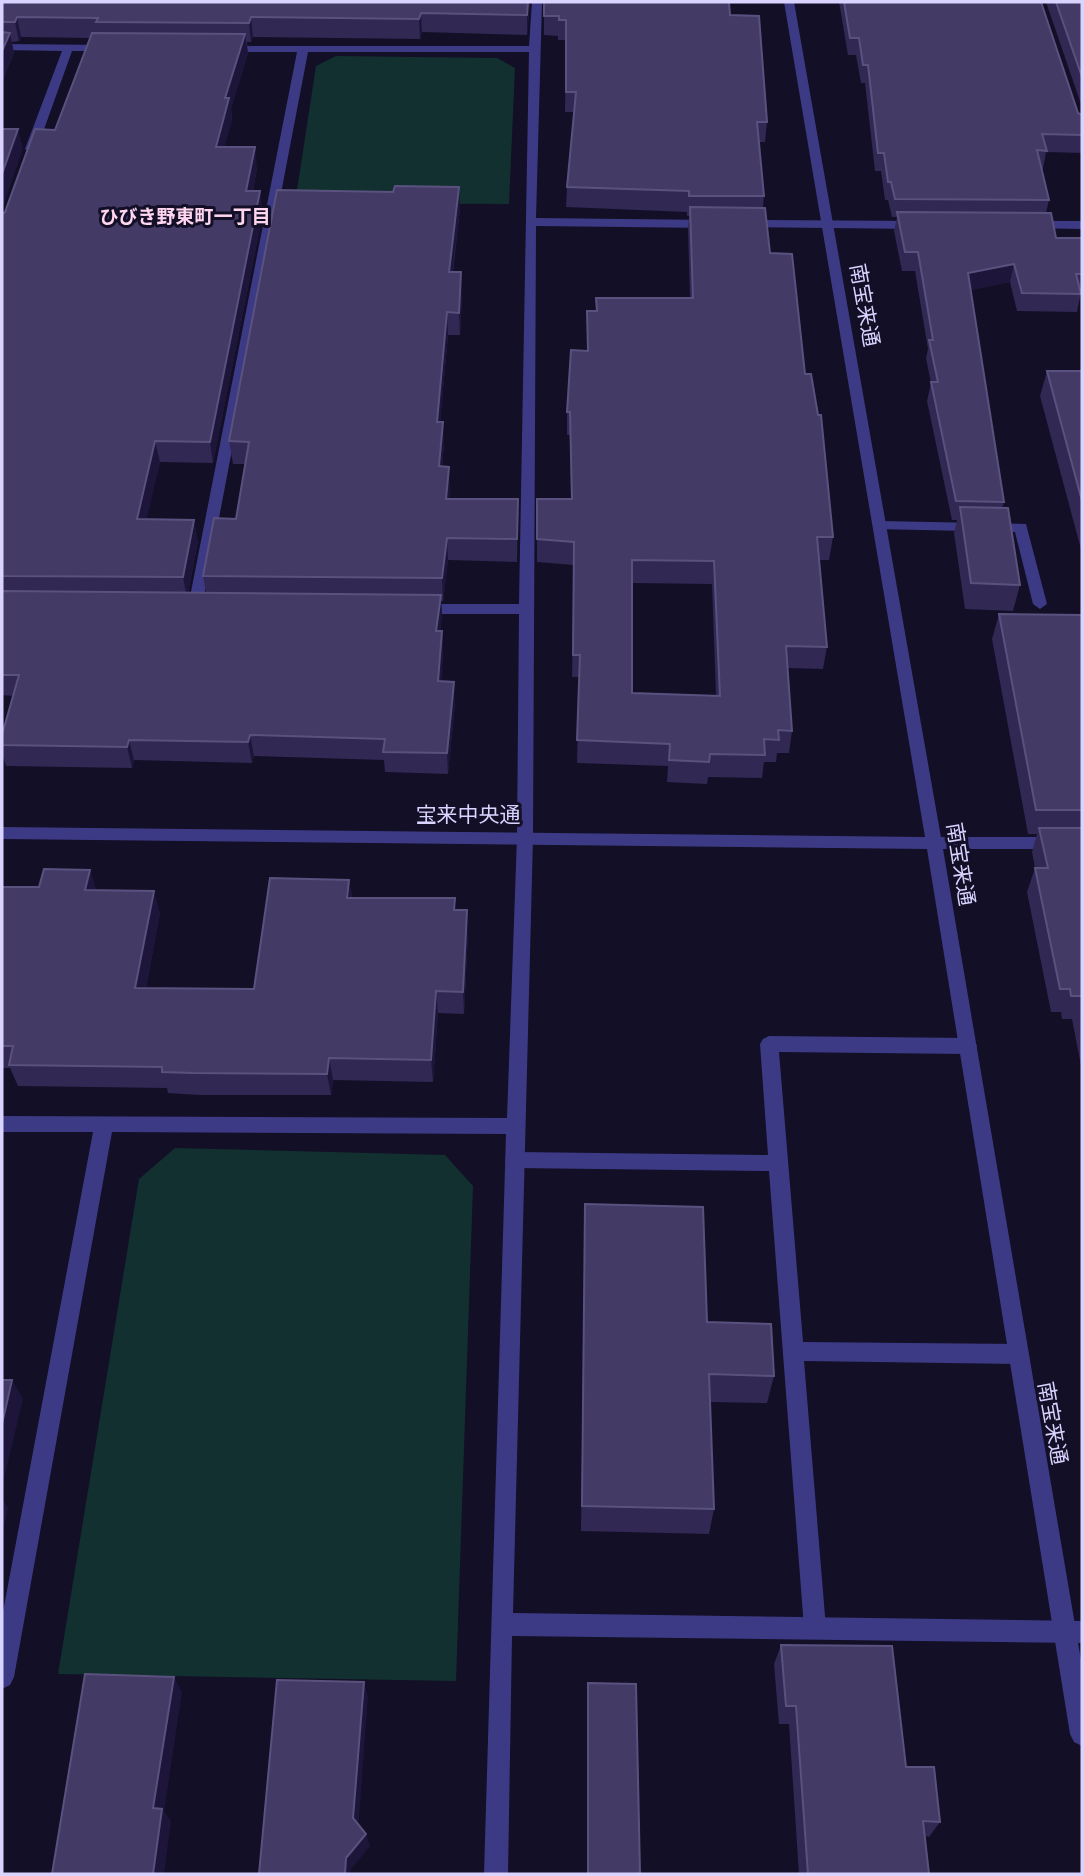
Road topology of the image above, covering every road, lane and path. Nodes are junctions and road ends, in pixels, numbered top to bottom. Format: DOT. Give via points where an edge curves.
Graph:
graph roads {
  1 [pos="537,2"];
  2 [pos="789,2"];
  3 [pos="2,47"];
  4 [pos="68,48"];
  5 [pos="123,48"];
  6 [pos="220,48"];
  7 [pos="303,49"];
  8 [pos="534,50"];
  9 [pos="26,166"];
  10 [pos="530,222"];
  11 [pos="720,224"];
  12 [pos="734,224"];
  13 [pos="828,224"];
  14 [pos="935,225"];
  15 [pos="1016,225"];
  16 [pos="1082,225"];
  17 [pos="880,526"];
  18 [pos="1040,604"];
  19 [pos="195,607"];
  20 [pos="403,608"];
  21 [pos="528,609"];
  22 [pos="2,833"];
  23 [pos="525,838"];
  24 [pos="934,843"];
  25 [pos="1082,843"];
  26 [pos="968,1046"];
  27 [pos="2,1124"];
  28 [pos="104,1124"];
  29 [pos="516,1126"];
  30 [pos="515,1160"];
  31 [pos="778,1163"];
  32 [pos="793,1351"];
  33 [pos="1018,1354"];
  34 [pos="501,1623"];
  35 [pos="815,1628"];
  36 [pos="1074,1632"];
  37 [pos="2,1677"];
  38 [pos="1082,1734"];
  39 [pos="496,1874"];
  1 -- 8 [label="street"];
  2 -- 13 [label="street, 南宝来通"];
  3 -- 4 [label="street"];
  4 -- 5 [label="street"];
  4 -- 9 [label="street"];
  6 -- 7 [label="street"];
  7 -- 8 [label="street"];
  7 -- 19 [label="street"];
  8 -- 10 [label="street"];
  10 -- 11 [label="street"];
  10 -- 21 [label="street"];
  12 -- 13 [label="street"];
  13 -- 14 [label="street"];
  13 -- 17 [label="street, 南宝来通"];
  15 -- 16 [label="street"];
  17 -- 18 [label="street" via="1021,527"];
  17 -- 24 [label="street, 南宝来通"];
  20 -- 21 [label="street"];
  21 -- 23 [label="street"];
  22 -- 23 [label="street, 宝来中央通"];
  23 -- 24 [label="street, 宝来中央通"];
  23 -- 29 [label="street"];
  24 -- 25 [label="street, 宝来中央通"];
  24 -- 26 [label="street, 南宝来通"];
  26 -- 31 [label="street" via="769,1044"];
  26 -- 33 [label="street, 南宝来通"];
  27 -- 28 [label="street"];
  28 -- 29 [label="street"];
  28 -- 37 [label="street"];
  29 -- 30 [label="street"];
  30 -- 31 [label="street"];
  30 -- 34 [label="street"];
  31 -- 32 [label="street"];
  32 -- 33 [label="street"];
  32 -- 35 [label="street"];
  33 -- 36 [label="street, 南宝来通"];
  34 -- 35 [label="street"];
  34 -- 39 [label="street"];
  35 -- 36 [label="street"];
  36 -- 38 [label="street, 南宝来通"];
}
